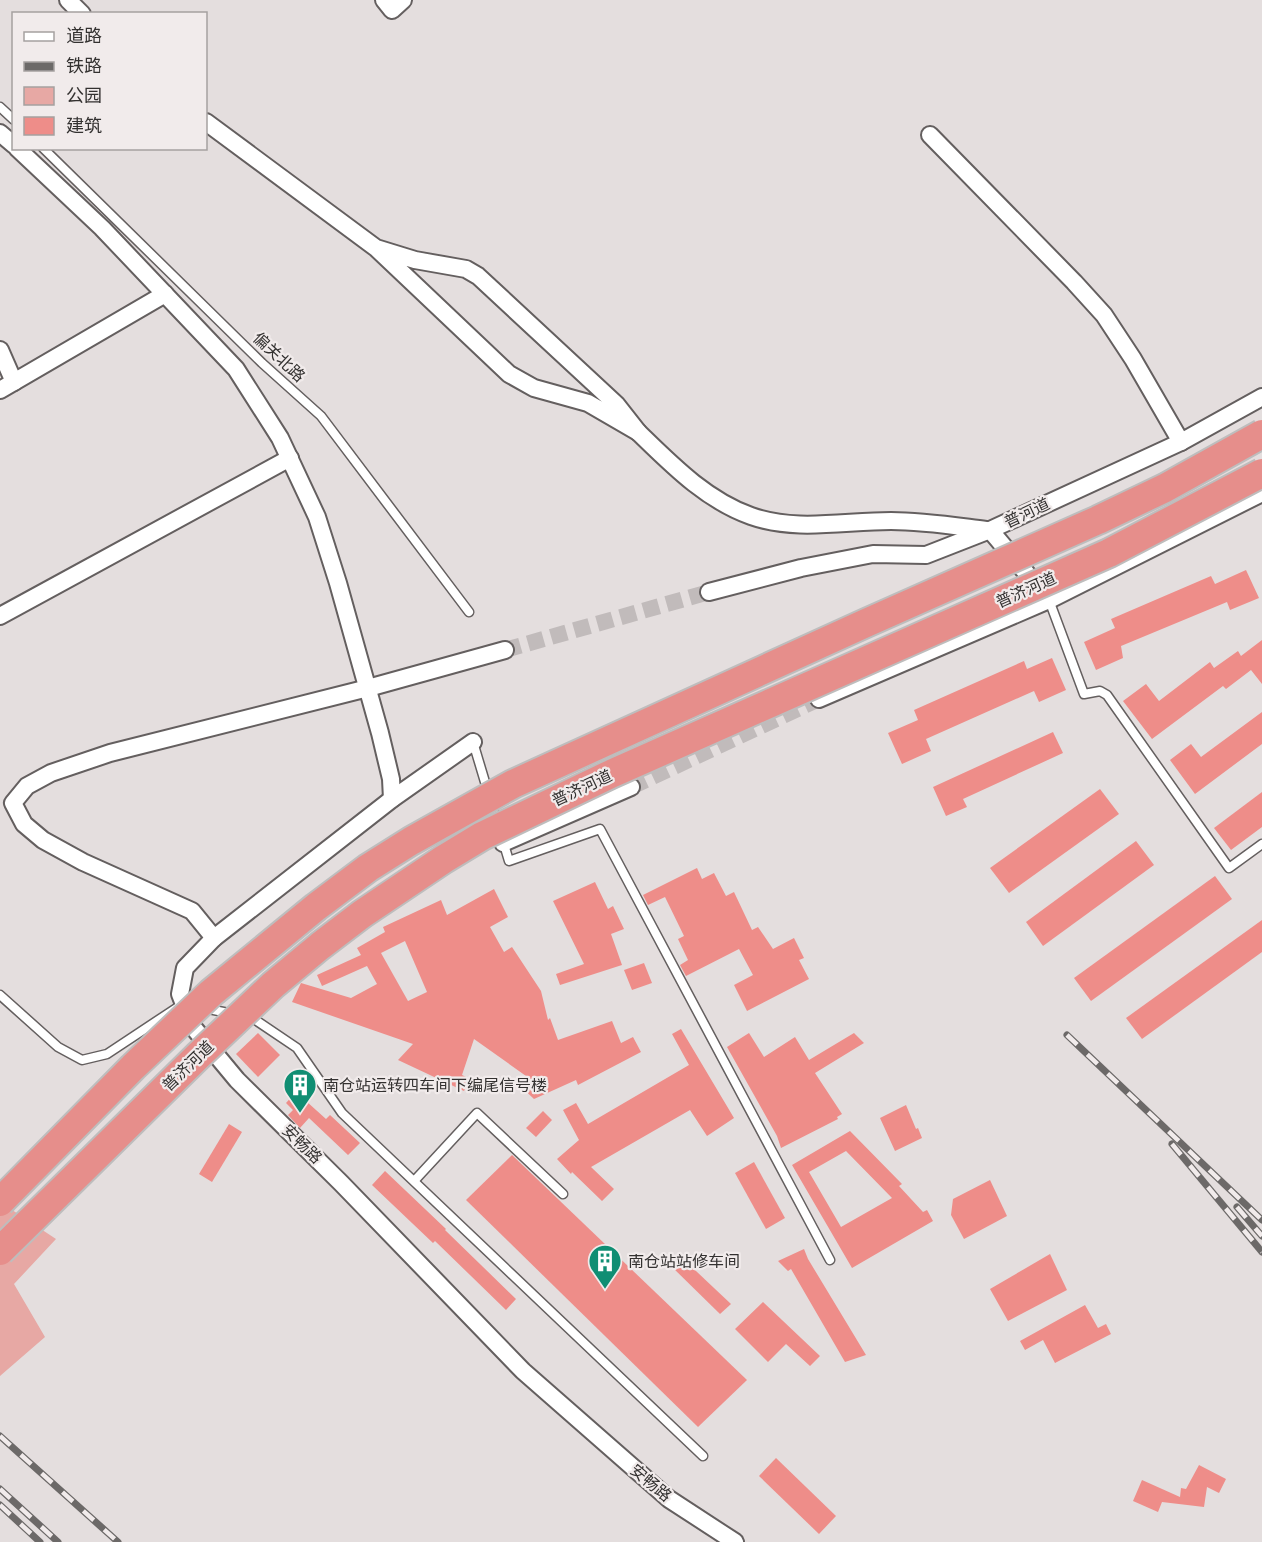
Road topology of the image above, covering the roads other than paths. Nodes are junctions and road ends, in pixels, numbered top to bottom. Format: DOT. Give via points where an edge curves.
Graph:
graph roads {
  1 [pos="68,0"];
  2 [pos="384,0"];
  3 [pos="403,0"];
  4 [pos="80,12"];
  5 [pos="0,107"];
  6 [pos="12,118"];
  7 [pos="207,123"];
  8 [pos="0,133"];
  9 [pos="930,135"];
  10 [pos="12,143"];
  11 [pos="19,150"];
  12 [pos="45,150"];
  13 [pos="376,248"];
  14 [pos="165,294"];
  15 [pos="0,350"];
  16 [pos="7,386"];
  17 [pos="1262,397"];
  18 [pos="638,432"];
  19 [pos="1262,435"];
  20 [pos="1181,442"];
  21 [pos="290,458"];
  22 [pos="1262,473"];
  23 [pos="1262,493"];
  24 [pos="926,523"];
  25 [pos="990,530"];
  26 [pos="926,555"];
  27 [pos="709,592"];
  28 [pos="1049,600"];
  29 [pos="469,612"];
  30 [pos="0,616"];
  31 [pos="505,650"];
  32 [pos="368,688"];
  33 [pos="819,699"];
  34 [pos="473,742"];
  35 [pos="631,787"];
  36 [pos="392,799"];
  37 [pos="503,843"];
  38 [pos="1262,844"];
  39 [pos="214,938"];
  40 [pos="0,995"];
  41 [pos="183,1003"];
  42 [pos="415,1180"];
  43 [pos="563,1194"];
  44 [pos="0,1202"];
  45 [pos="0,1251"];
  46 [pos="830,1260"];
  47 [pos="703,1456"];
  48 [pos="735,1542"];
  1 -- 4 [label="street"];
  2 -- 3 [label="street" via="392,10"];
  5 -- 6 [label="lane"];
  7 -- 13 [label="street"];
  8 -- 10 [label="street"];
  9 -- 20 [label="street" via="1104,315"];
  11 -- 14 [label="street"];
  12 -- 29 [label="lane, 偏关北路" via="321,416"];
  13 -- 18 [label="street" via="509,374 534,388 588,403"];
  13 -- 18 [label="street" via="414,260 466,269 478,276 616,404"];
  14 -- 16 [label="street"];
  14 -- 21 [label="street" via="236,369"];
  15 -- 16 [label="street"];
  17 -- 20 [label="street, 普河道"];
  18 -- 24 [label="street" via="690,481 751,516 801,526"];
  19 -- 44 [label="highway, 普济河道, bridge" via="1098,520 513,784 411,841 316,907 211,993 132,1067"];
  20 -- 25 [label="street, 普河道"];
  21 -- 30 [label="street"];
  21 -- 32 [label="street" via="317,517"];
  22 -- 45 [label="highway, 普济河道, bridge" via="1110,553 613,773 482,836 444,859 362,914 279,980"];
  23 -- 28 [label="street"];
  24 -- 25 [label="street"];
  24 -- 26 [label="street" via="933,532"];
  25 -- 26 [label="street"];
  25 -- 28 [label="street, 普河道"];
  26 -- 27 [label="street" via="873,554"];
  28 -- 33 [label="street"];
  28 -- 38 [label="lane" via="1084,694 1100,691 1107,695 1229,868"];
  31 -- 32 [label="street"];
  32 -- 36 [label="street" via="391,779"];
  32 -- 39 [label="street" via="110,753 51,773 27,786 13,803 24,824 43,840 192,912"];
  34 -- 36 [label="street, 安畅路"];
  34 -- 37 [label="lane"];
  35 -- 37 [label="street"];
  36 -- 39 [label="street, 安畅路"];
  37 -- 46 [label="lane" via="509,861 600,830"];
  39 -- 41 [label="street, 安畅路" via="185,968 180,994"];
  40 -- 41 [label="lane" via="58,1047 82,1060 107,1054"];
  41 -- 42 [label="lane" via="254,1019 297,1048 342,1113"];
  41 -- 48 [label="street, 安畅路" via="193,1027 237,1080 523,1371 669,1499"];
  42 -- 43 [label="lane" via="477,1113"];
  42 -- 47 [label="lane"];
}
